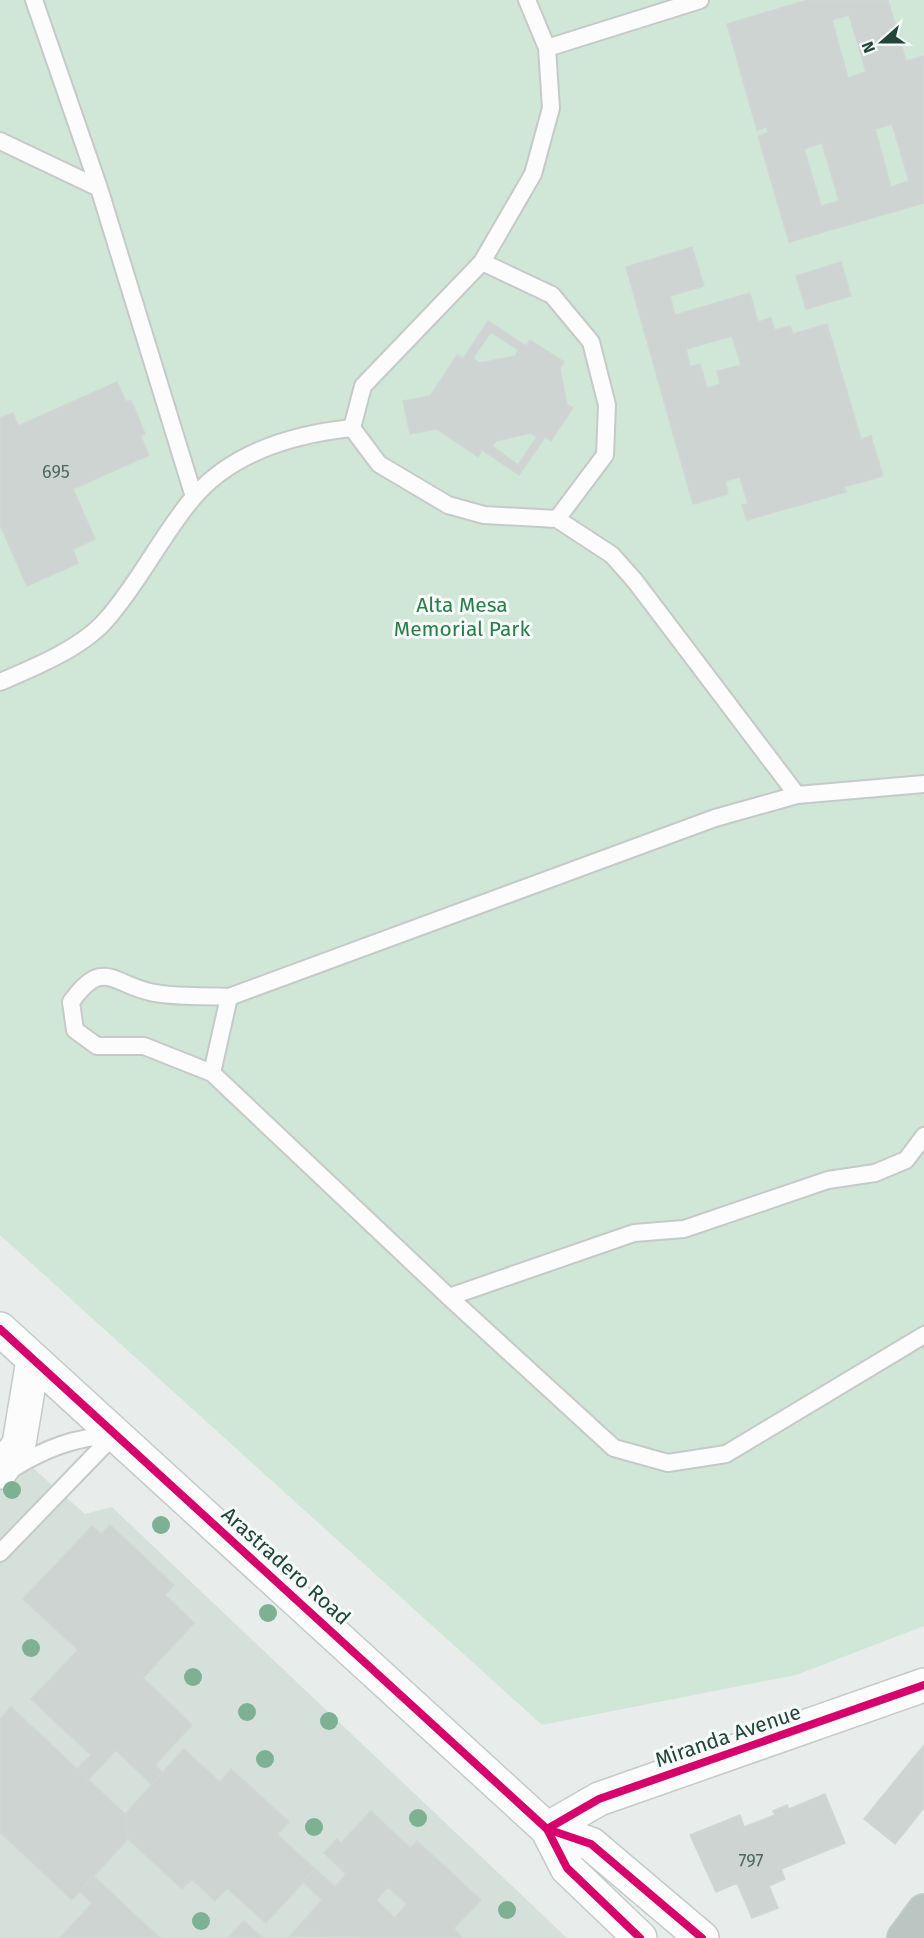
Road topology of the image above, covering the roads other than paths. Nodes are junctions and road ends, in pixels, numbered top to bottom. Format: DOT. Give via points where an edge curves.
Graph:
graph roads {
  1 [pos="34,0"];
  2 [pos="527,0"];
  3 [pos="700,0"];
  4 [pos="547,48"];
  5 [pos="0,141"];
  6 [pos="99,188"];
  7 [pos="482,262"];
  8 [pos="352,428"];
  9 [pos="194,496"];
  10 [pos="557,519"];
  11 [pos="0,682"];
  12 [pos="924,784"];
  13 [pos="797,795"];
  14 [pos="229,997"];
  15 [pos="212,1073"];
  16 [pos="924,1136"];
  17 [pos="449,1297"];
  18 [pos="0,1329"];
  19 [pos="924,1335"];
  20 [pos="33,1359"];
  21 [pos="114,1435"];
  22 [pos="0,1472"];
  23 [pos="0,1477"];
  24 [pos="0,1553"];
  25 [pos="924,1685"];
  26 [pos="547,1829"];
  27 [pos="924,1911"];
  28 [pos="640,1938"];
  29 [pos="702,1938"];
  30 [pos="904,1938"];
  1 -- 6 [label="lane"];
  2 -- 4 [label="lane"];
  3 -- 4 [label="lane"];
  4 -- 7 [label="lane" via="551,108 533,174"];
  5 -- 6 [label="lane"];
  6 -- 9 [label="lane"];
  7 -- 8 [label="lane" via="363,386"];
  7 -- 10 [label="lane" via="552,295 591,342 607,405 605,455"];
  8 -- 9 [label="lane" via="311,432 240,458"];
  8 -- 10 [label="lane" via="379,464 448,505 484,515"];
  9 -- 11 [label="lane" via="105,622 52,660"];
  10 -- 13 [label="lane" via="612,555 635,581"];
  12 -- 13 [label="lane"];
  13 -- 14 [label="lane" via="715,818"];
  14 -- 15 [label="lane"];
  14 -- 15 [label="lane" via="150,992 110,976 84,983 71,1002 75,1030 97,1046 144,1046"];
  15 -- 17 [label="lane"];
  16 -- 17 [label="lane" via="906,1160 875,1173 828,1180 684,1229 634,1233"];
  17 -- 19 [label="lane" via="615,1448 669,1464 726,1454"];
  18 -- 20 [label="main road, Arastradero Road"];
  20 -- 21 [label="main road, Arastradero Road"];
  20 -- 22 [label="main road" via="19,1444"];
  21 -- 23 [label="lane" via="86,1436 54,1446"];
  21 -- 24 [label="lane"];
  21 -- 26 [label="main road, Arastradero Road"];
  25 -- 26 [label="main road, Miranda Avenue" via="599,1799"];
  26 -- 28 [label="main road, Arastradero Road" via="567,1868"];
  26 -- 29 [label="main road, Arastradero Road" via="591,1844"];
  27 -- 30 [label="highway"];
}
